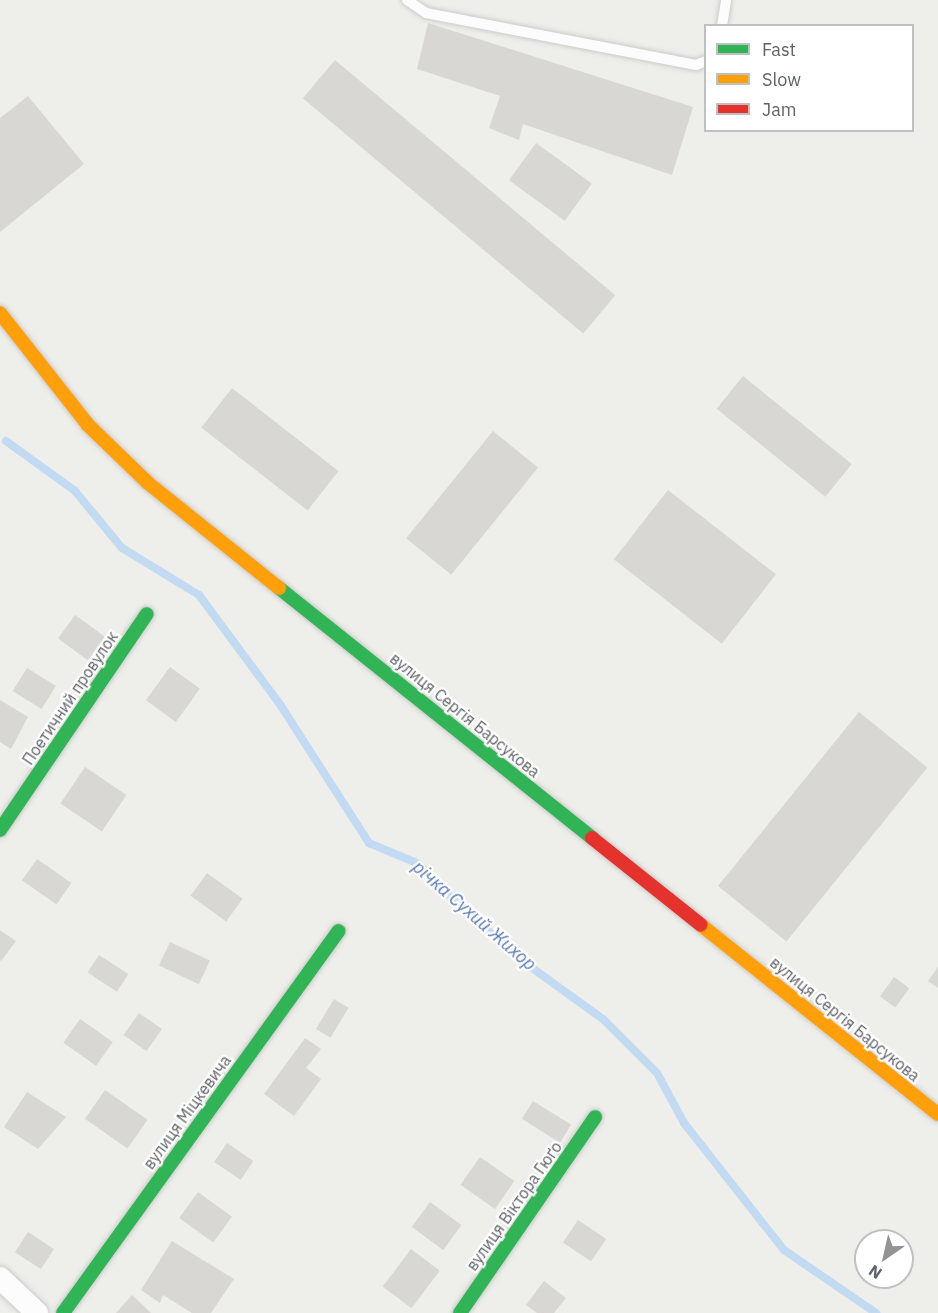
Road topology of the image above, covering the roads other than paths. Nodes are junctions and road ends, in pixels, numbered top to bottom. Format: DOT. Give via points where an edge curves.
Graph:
graph roads {
  1 [pos="407,0"];
  2 [pos="726,0"];
  3 [pos="722,24"];
  4 [pos="704,61"];
  5 [pos="0,313"];
  6 [pos="147,614"];
  7 [pos="0,831"];
  8 [pos="339,931"];
  9 [pos="938,1114"];
  10 [pos="595,1117"];
  11 [pos="0,1278"];
  12 [pos="37,1313"];
  13 [pos="63,1313"];
  14 [pos="460,1313"];
  1 -- 4 [label="lane" via="426,13 696,65"];
  2 -- 3 [label="lane"];
  5 -- 9 [label="main road, вулиця Сергія Барсукова" via="88,425 148,483"];
  6 -- 7 [label="main road, Поетичний провулок"];
  8 -- 13 [label="main road, вулиця Міцкевича"];
  10 -- 14 [label="main road, вулиця Віктора Гюґо"];
  11 -- 12 [label="street"];
}
